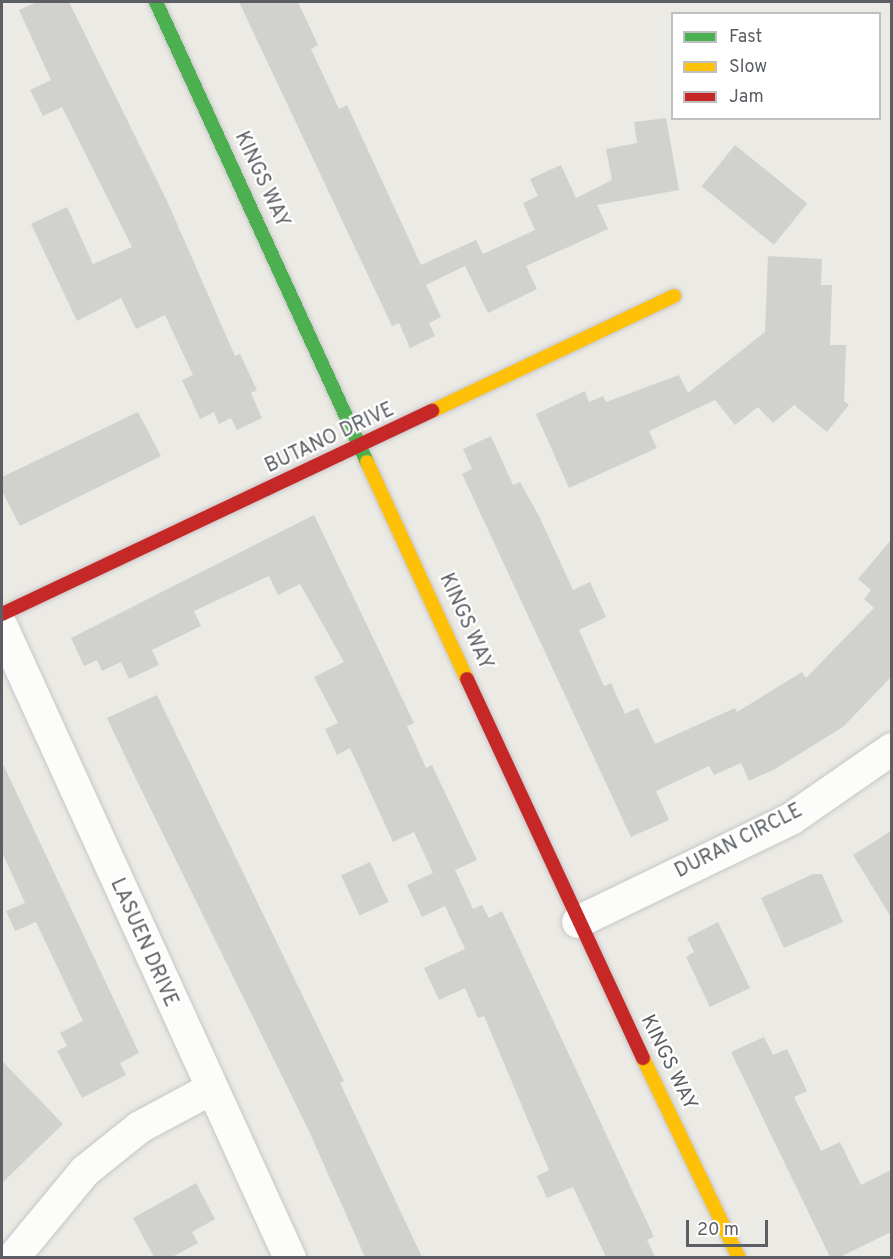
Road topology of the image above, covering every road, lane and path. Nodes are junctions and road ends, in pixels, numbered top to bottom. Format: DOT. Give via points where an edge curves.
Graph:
graph roads {
  1 [pos="156,2"];
  2 [pos="674,296"];
  3 [pos="364,445"];
  4 [pos="2,614"];
  5 [pos="2,627"];
  6 [pos="891,749"];
  7 [pos="578,922"];
  8 [pos="209,1090"];
  9 [pos="13,1257"];
  10 [pos="290,1257"];
  11 [pos="739,1257"];
  1 -- 3 [label="street, KINGS WAY"];
  2 -- 3 [label="street, BUTANO DRIVE"];
  3 -- 4 [label="street, BUTANO DRIVE"];
  3 -- 7 [label="street, KINGS WAY"];
  5 -- 8 [label="street, LASUEN DRIVE"];
  6 -- 7 [label="street, DURAN CIRCLE" via="791,819"];
  7 -- 11 [label="street, KINGS WAY"];
  8 -- 9 [label="street" via="140,1127 85,1171"];
  8 -- 10 [label="street, LASUEN DRIVE"];
}
